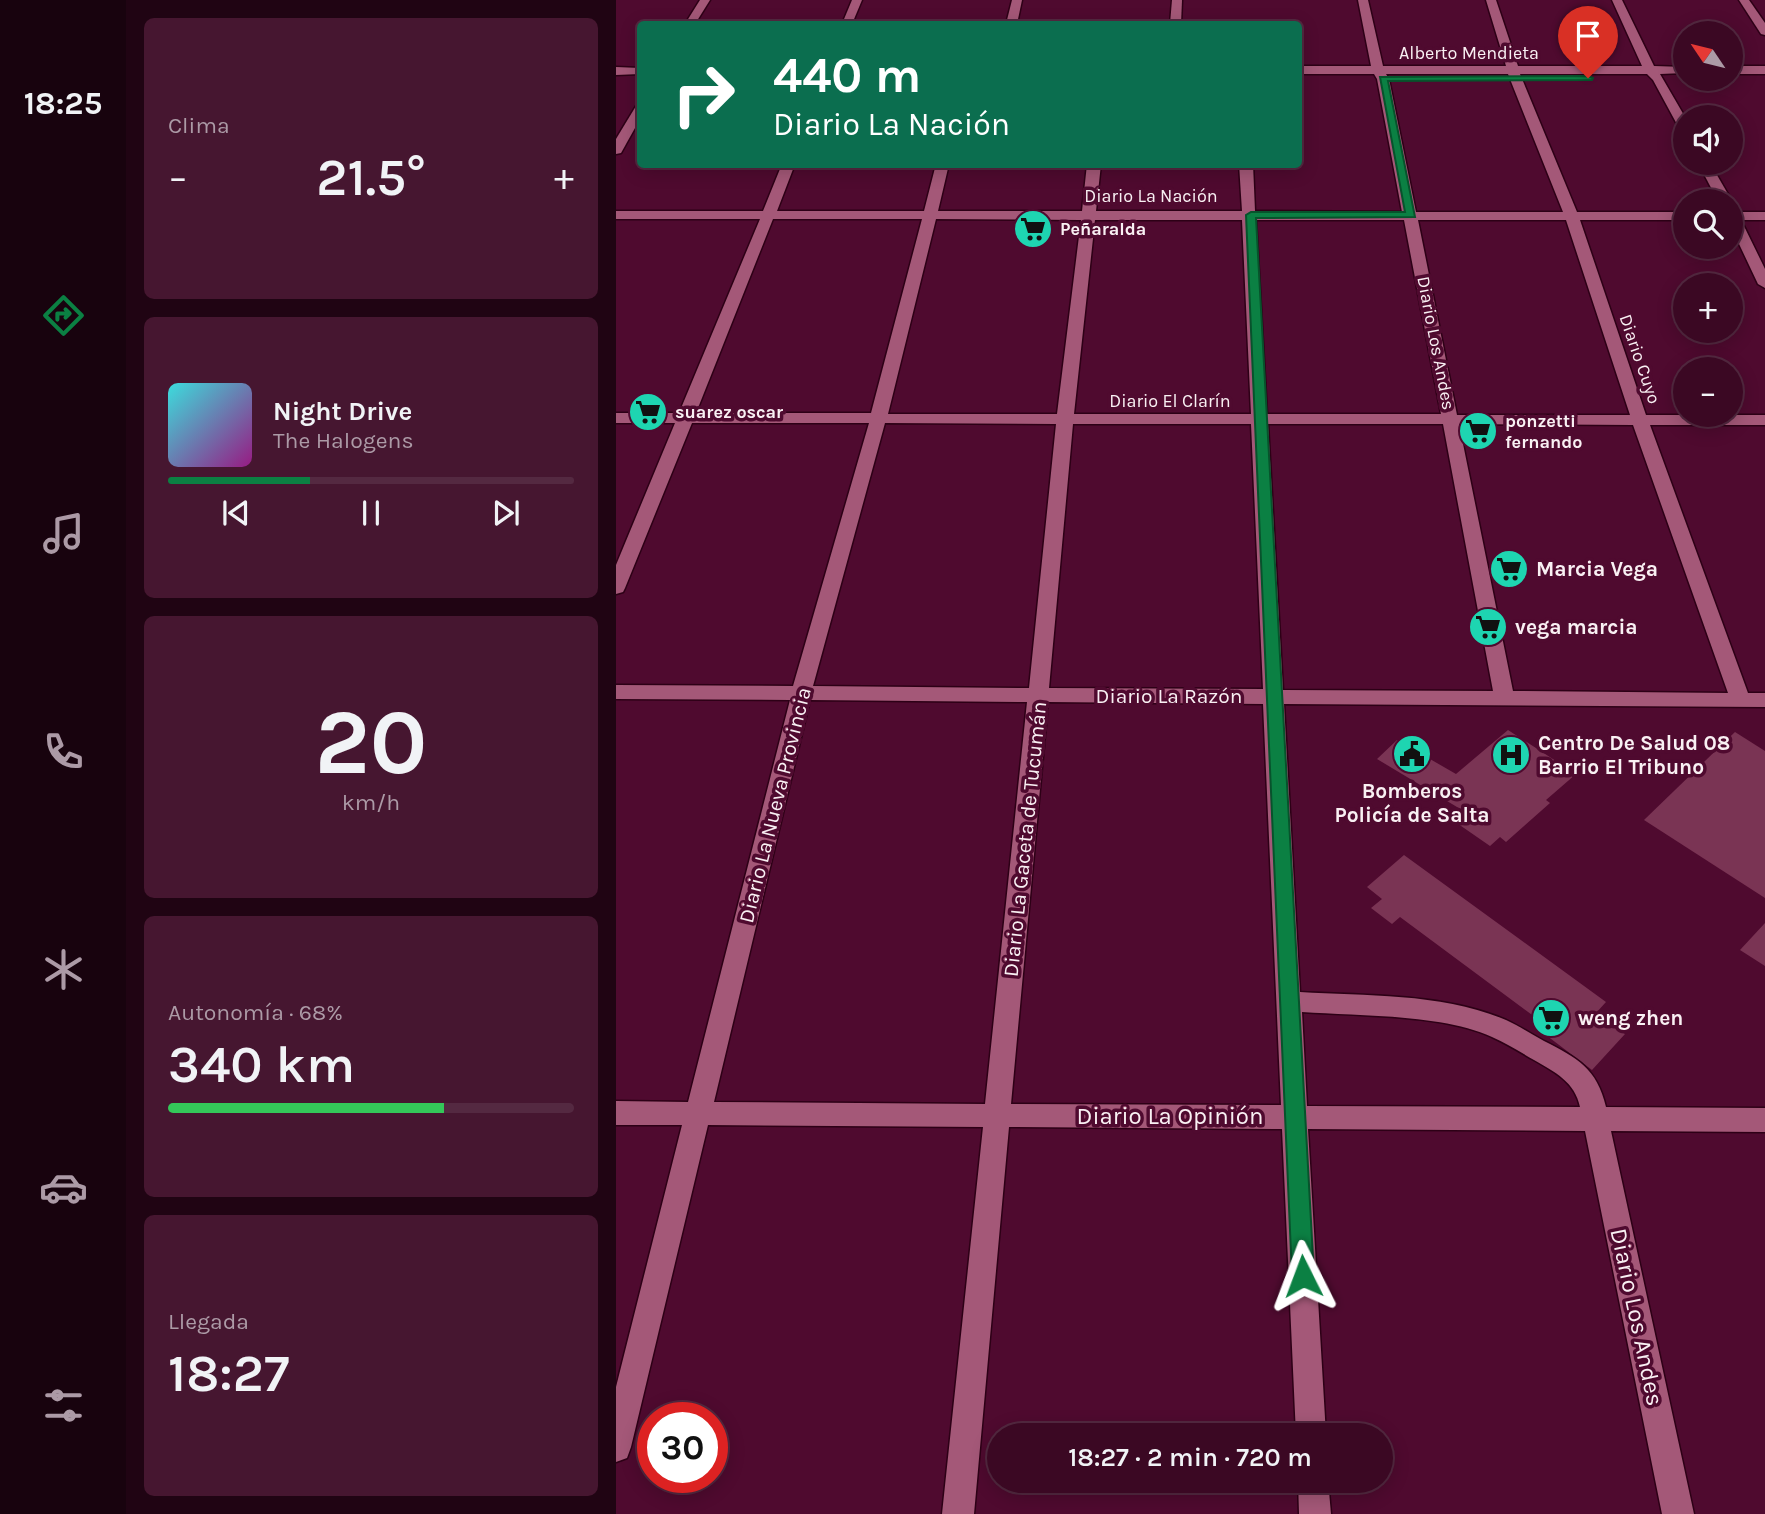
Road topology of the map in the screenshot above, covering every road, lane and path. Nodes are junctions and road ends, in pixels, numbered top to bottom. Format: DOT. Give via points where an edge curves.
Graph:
graph roads {
  1 [pos="705,0"];
  2 [pos="857,0"];
  3 [pos="1017,0"];
  4 [pos="1177,0"];
  5 [pos="1363,0"];
  6 [pos="1491,0"];
  7 [pos="1617,0"];
  8 [pos="1744,0"];
  9 [pos="692,21"];
  10 [pos="847,21"];
  11 [pos="1013,21"];
  12 [pos="1176,21"];
  13 [pos="1765,32"];
  14 [pos="1302,70"];
  15 [pos="1743,70"];
  16 [pos="616,71"];
  17 [pos="637,71"];
  18 [pos="1765,71"];
  19 [pos="1673,72"];
  20 [pos="1516,74"];
  21 [pos="1654,74"];
  22 [pos="1381,75"];
  23 [pos="1673,76"];
  24 [pos="1302,78"];
  25 [pos="1743,79"];
  26 [pos="1765,79"];
  27 [pos="1673,107"];
  28 [pos="637,114"];
  29 [pos="616,150"];
  30 [pos="787,168"];
  31 [pos="942,168"];
  32 [pos="1094,168"];
  33 [pos="1246,168"];
  34 [pos="769,214"];
  35 [pos="930,214"];
  36 [pos="616,215"];
  37 [pos="1251,215"];
  38 [pos="1411,215"];
  39 [pos="1571,215"];
  40 [pos="1743,215"];
  41 [pos="1090,216"];
  42 [pos="1673,216"];
  43 [pos="1765,216"];
  44 [pos="1743,239"];
  45 [pos="1765,284"];
  46 [pos="616,418"];
  47 [pos="687,418"];
  48 [pos="1451,419"];
  49 [pos="878,420"];
  50 [pos="1065,420"];
  51 [pos="1261,420"];
  52 [pos="1640,420"];
  53 [pos="1765,420"];
  54 [pos="617,585"];
  55 [pos="616,692"];
  56 [pos="802,695"];
  57 [pos="1040,695"];
  58 [pos="1273,696"];
  59 [pos="1505,700"];
  60 [pos="1741,700"];
  61 [pos="1765,700"];
  62 [pos="1289,1001"];
  63 [pos="616,1113"];
  64 [pos="698,1113"];
  65 [pos="999,1115"];
  66 [pos="1295,1116"];
  67 [pos="1765,1120"];
  68 [pos="1595,1121"];
  69 [pos="1310,1423"];
  70 [pos="616,1447"];
  71 [pos="1314,1493"];
  72 [pos="958,1514"];
  73 [pos="1315,1514"];
  74 [pos="1678,1514"];
  1 -- 9 [label="street"];
  2 -- 10 [label="street"];
  3 -- 11 [label="street"];
  4 -- 12 [label="street"];
  5 -- 22 [label="street, Diario Los Andes"];
  6 -- 20 [label="street, Diario Cuyo"];
  7 -- 21 [label="street"];
  8 -- 13 [label="street"];
  14 -- 22 [label="street"];
  15 -- 18 [label="street"];
  16 -- 17 [label="street"];
  19 -- 21 [label="street, Alberto Mendieta"];
  20 -- 21 [label="street, Alberto Mendieta"];
  20 -- 22 [label="street, Alberto Mendieta"];
  20 -- 39 [label="street, Diario Cuyo"];
  21 -- 23 [label="street, Alberto Mendieta"];
  21 -- 27 [label="street"];
  22 -- 24 [label="street"];
  22 -- 38 [label="street, Diario Los Andes"];
  25 -- 26 [label="street"];
  28 -- 29 [label="street"];
  30 -- 34 [label="street"];
  31 -- 35 [label="street, Diario La Nueva Provincia"];
  32 -- 41 [label="street, Diario La Gaceta de Tucumán"];
  33 -- 37 [label="street"];
  34 -- 35 [label="street, Diario La Nación"];
  34 -- 36 [label="street, Diario La Nación"];
  34 -- 47 [label="street"];
  35 -- 41 [label="street, Diario La Nación"];
  35 -- 49 [label="street, Diario La Nueva Provincia"];
  37 -- 38 [label="street, Diario La Nación"];
  37 -- 41 [label="street, Diario La Nación"];
  37 -- 51 [label="street"];
  38 -- 39 [label="street, Diario La Nación"];
  38 -- 48 [label="street, Diario Los Andes"];
  39 -- 42 [label="street, Diario La Nación"];
  39 -- 52 [label="street, Diario Cuyo"];
  40 -- 43 [label="street"];
  41 -- 50 [label="street, Diario La Gaceta de Tucumán"];
  44 -- 45 [label="street"];
  46 -- 47 [label="street, Diario El Clarín"];
  47 -- 49 [label="street, Diario El Clarín"];
  47 -- 54 [label="street"];
  48 -- 51 [label="street, Diario El Clarín"];
  48 -- 52 [label="street, Diario El Clarín"];
  48 -- 59 [label="street, Diario Los Andes"];
  49 -- 50 [label="street, Diario El Clarín"];
  49 -- 56 [label="street, Diario La Nueva Provincia"];
  50 -- 51 [label="street, Diario El Clarín"];
  50 -- 57 [label="street, Diario La Gaceta de Tucumán"];
  51 -- 58 [label="street"];
  52 -- 53 [label="street, Diario El Clarín"];
  52 -- 60 [label="street, Diario Cuyo"];
  55 -- 56 [label="street, Diario La Razón"];
  56 -- 57 [label="street, Diario La Razón"];
  56 -- 64 [label="street, Diario La Nueva Provincia"];
  57 -- 58 [label="street, Diario La Razón"];
  57 -- 65 [label="street, Diario La Gaceta de Tucumán"];
  58 -- 59 [label="street, Diario La Razón"];
  58 -- 62 [label="street"];
  59 -- 60 [label="street, Diario La Razón"];
  60 -- 61 [label="street, Diario La Razón"];
  62 -- 66 [label="street"];
  62 -- 68 [label="street, Diario Los Andes" via="1413,1010 1463,1017 1498,1028 1569,1067 1589,1089"];
  63 -- 64 [label="street, Diario La Opinión"];
  64 -- 65 [label="street, Diario La Opinión"];
  64 -- 70 [label="street, Diario La Nueva Provincia"];
  65 -- 66 [label="street, Diario La Opinión"];
  65 -- 72 [label="street, Diario La Gaceta de Tucumán"];
  66 -- 68 [label="street, Diario La Opinión"];
  66 -- 69 [label="street"];
  67 -- 68 [label="street, Diario La Opinión"];
  68 -- 74 [label="street, Diario Los Andes"];
  71 -- 73 [label="street"];
}
